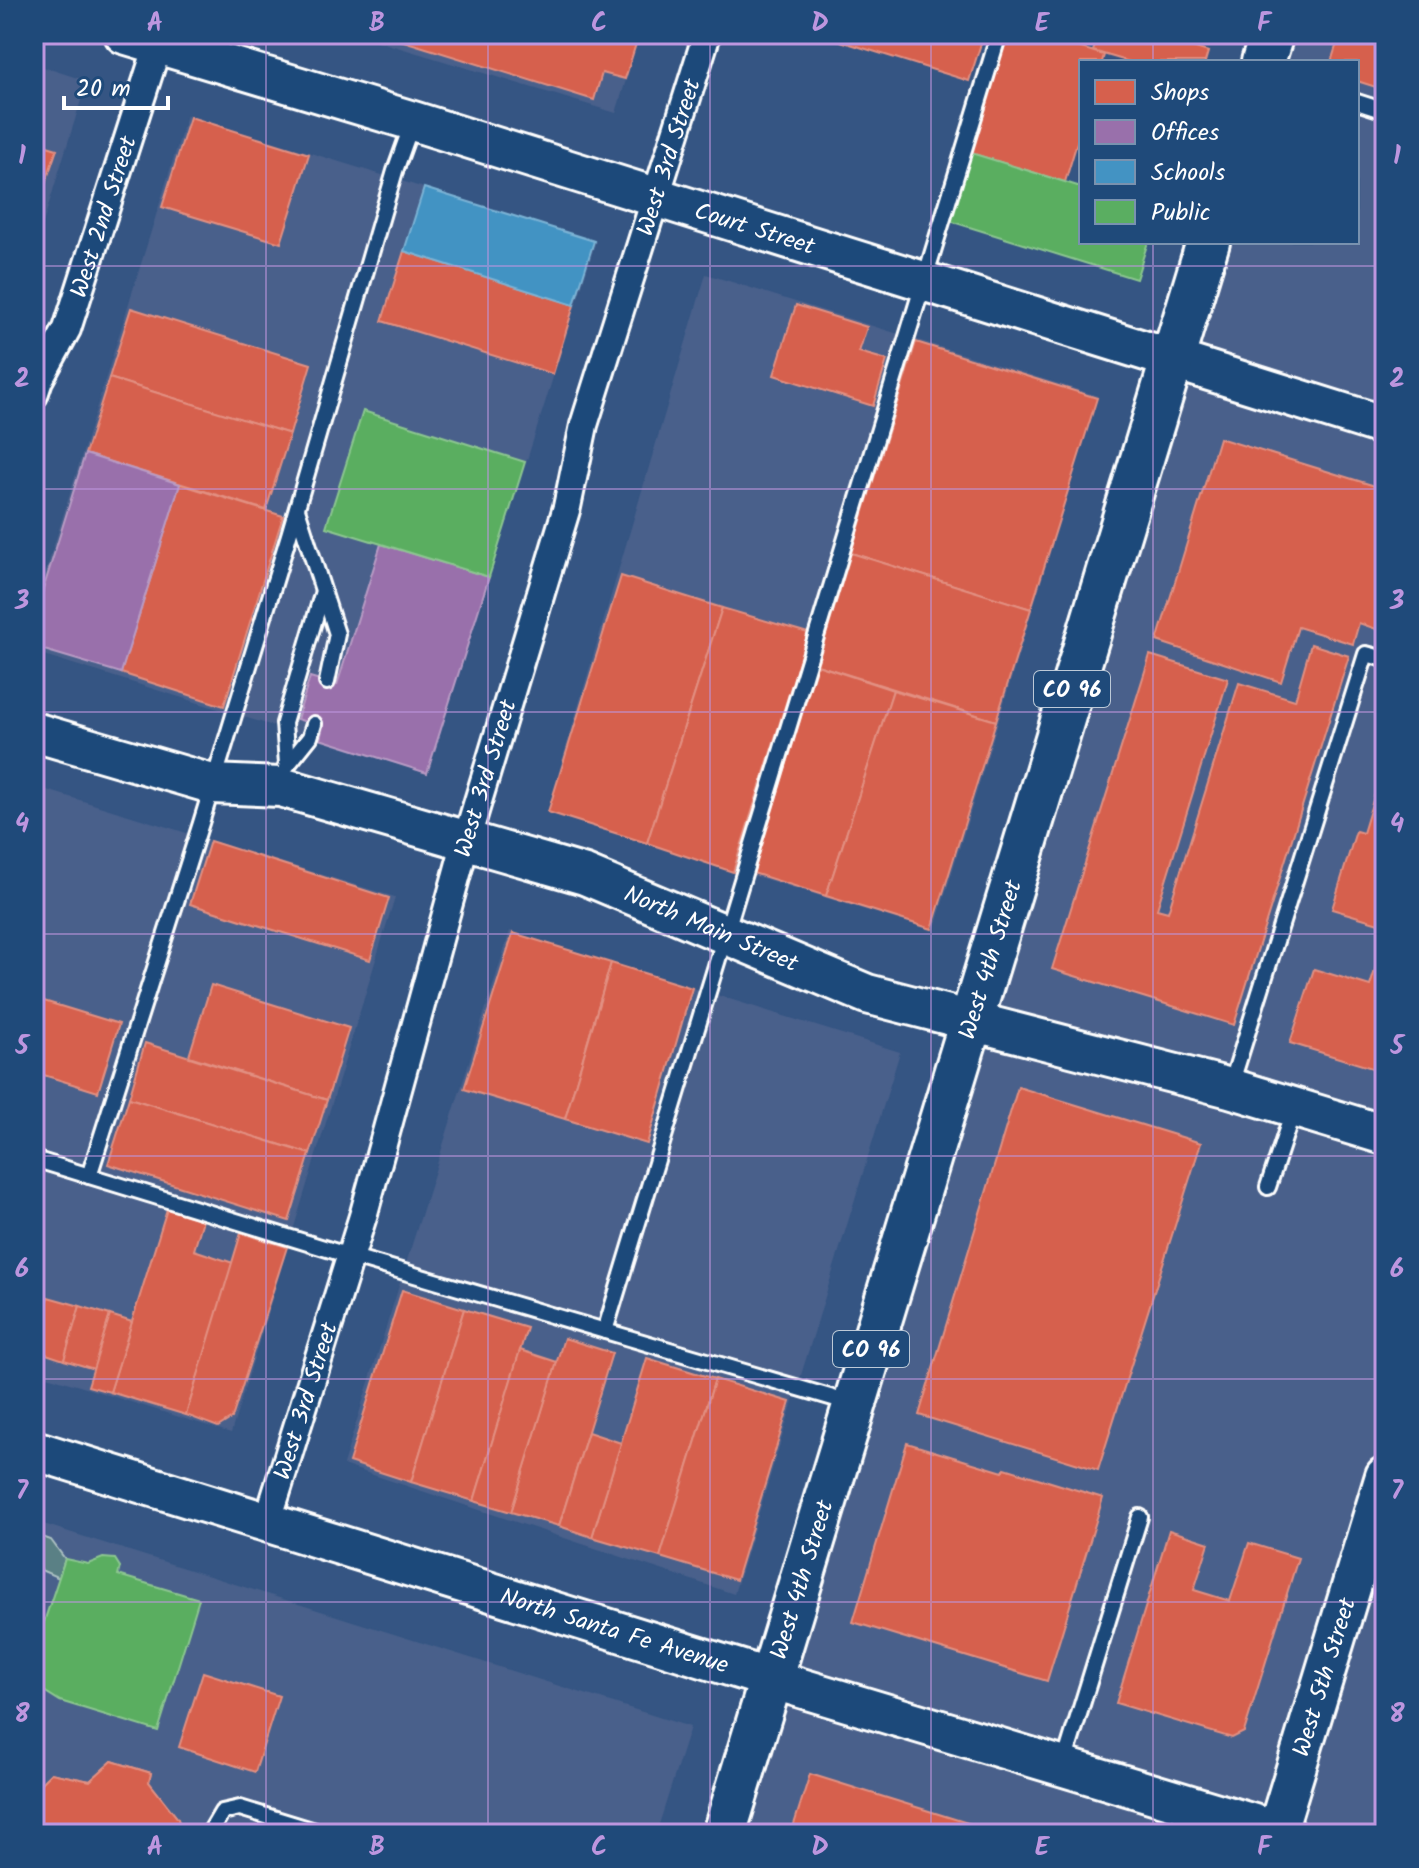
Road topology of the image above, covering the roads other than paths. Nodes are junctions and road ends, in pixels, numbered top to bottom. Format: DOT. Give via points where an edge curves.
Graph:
graph roads {
  1 [pos="707,34"];
  2 [pos="999,34"];
  3 [pos="1272,34"];
  4 [pos="147,38"];
  5 [pos="1264,60"];
  6 [pos="1359,103"];
  7 [pos="1385,111"];
  8 [pos="413,121"];
  9 [pos="657,197"];
  10 [pos="1207,244"];
  11 [pos="924,281"];
  12 [pos="1172,359"];
  13 [pos="34,395"];
  14 [pos="1385,426"];
  15 [pos="297,508"];
  16 [pos="323,591"];
  17 [pos="1385,659"];
  18 [pos="327,682"];
  19 [pos="314,724"];
  20 [pos="34,732"];
  21 [pos="284,776"];
  22 [pos="212,784"];
  23 [pos="466,841"];
  24 [pos="725,935"];
  25 [pos="972,1020"];
  26 [pos="1230,1088"];
  27 [pos="1294,1108"];
  28 [pos="1385,1135"];
  29 [pos="34,1159"];
  30 [pos="89,1176"];
  31 [pos="1268,1187"];
  32 [pos="350,1256"];
  33 [pos="605,1331"];
  34 [pos="854,1404"];
  35 [pos="34,1450"];
  36 [pos="1385,1476"];
  37 [pos="1140,1517"];
  38 [pos="267,1523"];
  39 [pos="1372,1567"];
  40 [pos="771,1679"];
  41 [pos="1062,1766"];
  42 [pos="1280,1833"];
  43 [pos="209,1834"];
  44 [pos="325,1834"];
  45 [pos="724,1834"];
  1 -- 9 [label="street, West 3rd Street"];
  2 -- 11 [label="lane"];
  3 -- 5 [label="main road"];
  4 -- 8 [label="street, Court Street"];
  4 -- 13 [label="street, West 2nd Street" via="67,329"];
  6 -- 7 [label="lane"];
  8 -- 9 [label="street, Court Street"];
  8 -- 15 [label="lane"];
  9 -- 11 [label="street, Court Street"];
  9 -- 23 [label="street, West 3rd Street" via="584,425 567,507"];
  10 -- 12 [label="main road, West 4th Street / CO 96"];
  11 -- 12 [label="street, Court Street"];
  11 -- 24 [label="lane"];
  12 -- 14 [label="street, Court Street"];
  12 -- 25 [label="main road, West 4th Street / CO 96"];
  15 -- 16 [label="lane"];
  15 -- 22 [label="lane"];
  16 -- 18 [label="lane" via="337,634"];
  16 -- 21 [label="lane" via="284,723"];
  17 -- 26 [label="lane" via="1366,654"];
  19 -- 21 [label="lane"];
  20 -- 22 [label="street, North Main Street"];
  21 -- 22 [label="street, North Main Street"];
  21 -- 23 [label="street, North Main Street"];
  22 -- 30 [label="lane"];
  23 -- 24 [label="street, North Main Street" via="585,875"];
  23 -- 32 [label="street, West 3rd Street"];
  24 -- 25 [label="street, North Main Street" via="867,994"];
  24 -- 33 [label="lane"];
  25 -- 26 [label="street, North Main Street"];
  25 -- 34 [label="main road, West 4th Street / CO 96"];
  26 -- 27 [label="street, North Main Street"];
  27 -- 28 [label="street, North Main Street"];
  27 -- 31 [label="lane"];
  29 -- 30 [label="lane"];
  30 -- 32 [label="lane"];
  32 -- 33 [label="lane"];
  32 -- 38 [label="street, West 3rd Street"];
  33 -- 34 [label="lane"];
  34 -- 40 [label="main road, West 4th Street / CO 96"];
  35 -- 38 [label="street, North Santa Fe Avenue"];
  36 -- 39 [label="street, West 5th Street"];
  37 -- 41 [label="lane"];
  38 -- 40 [label="street, North Santa Fe Avenue"];
  39 -- 42 [label="street, West 5th Street"];
  40 -- 41 [label="street, North Santa Fe Avenue"];
  40 -- 45 [label="main road, CO 96"];
  41 -- 42 [label="street, North Santa Fe Avenue"];
  43 -- 44 [label="lane" via="222,1812 240,1808"];
}
